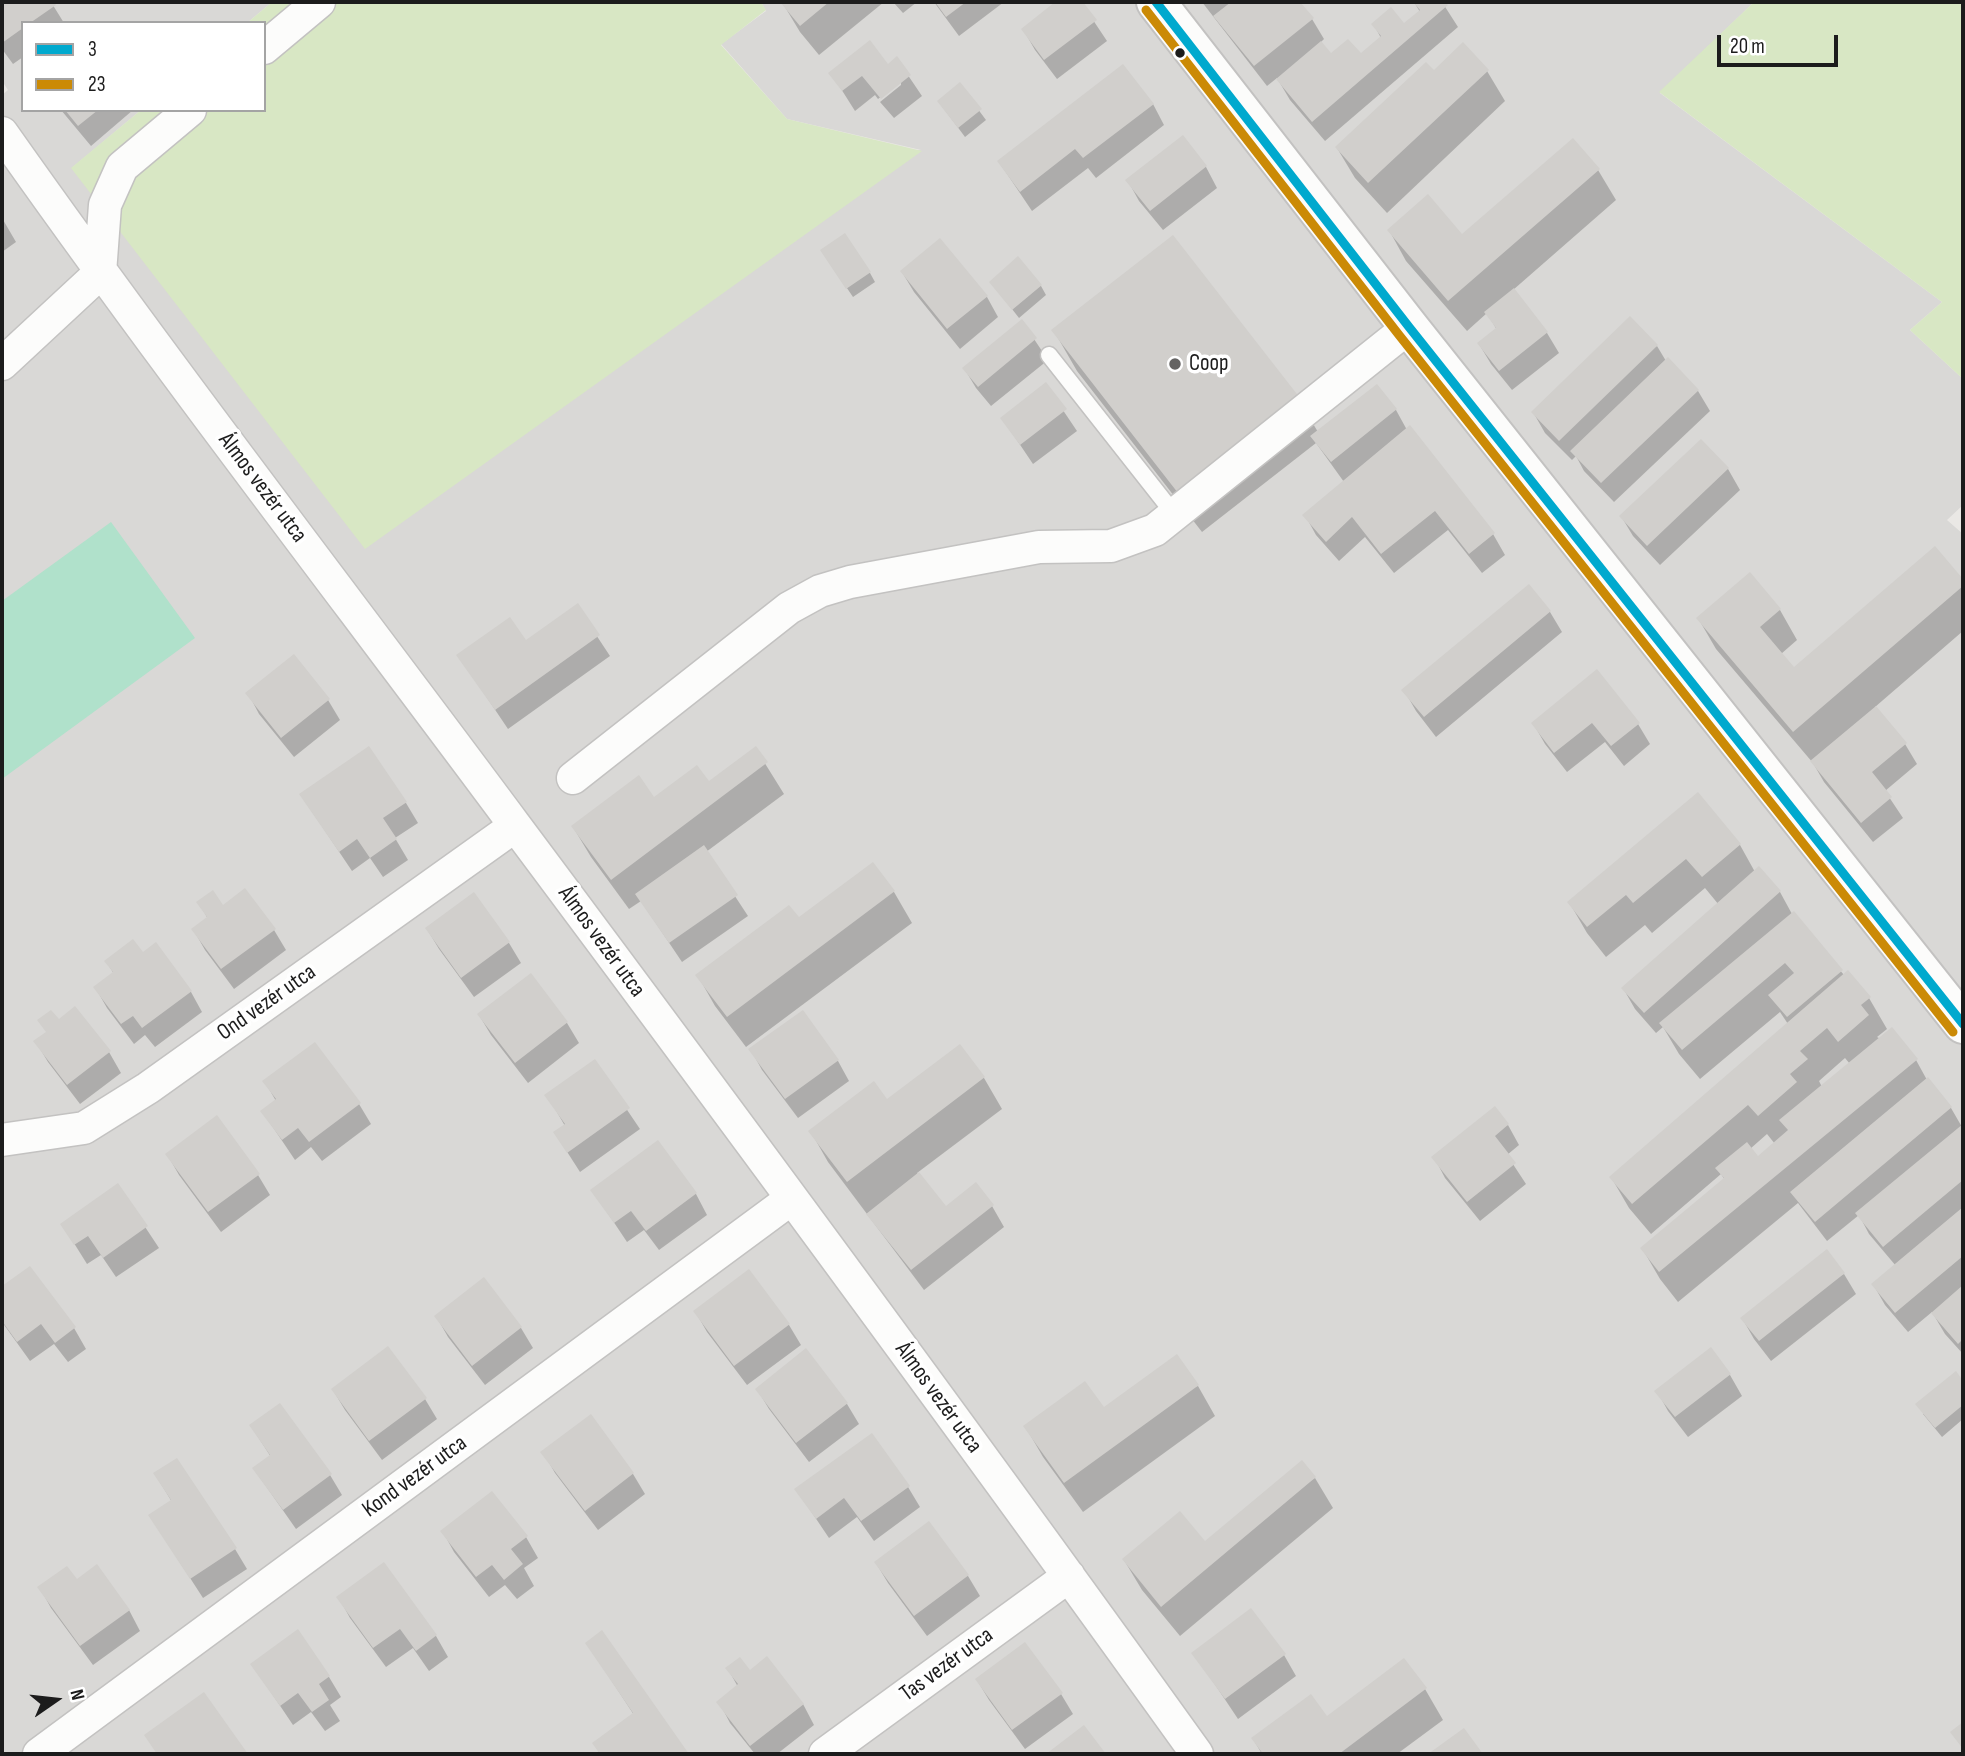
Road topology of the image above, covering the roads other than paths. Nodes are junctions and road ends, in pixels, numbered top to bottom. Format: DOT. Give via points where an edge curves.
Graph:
graph roads {
  1 [pos="319,2"];
  2 [pos="1156,2"];
  3 [pos="266,46"];
  4 [pos="188,112"];
  5 [pos="2,133"];
  6 [pos="100,273"];
  7 [pos="1409,327"];
  8 [pos="1049,355"];
  9 [pos="2,364"];
  10 [pos="1175,515"];
  11 [pos="573,778"];
  12 [pos="515,826"];
  13 [pos="1963,1024"];
  14 [pos="2,1140"];
  15 [pos="791,1199"];
  16 [pos="1069,1576"];
  17 [pos="39,1754"];
  18 [pos="825,1754"];
  19 [pos="1197,1754"];
  1 -- 3 [label="street"];
  2 -- 7 [label="street"];
  4 -- 6 [label="street" via="122,167 105,205"];
  5 -- 6 [label="street, Álmos vezér utca"];
  6 -- 9 [label="street"];
  6 -- 12 [label="street, Álmos vezér utca"];
  7 -- 10 [label="street"];
  7 -- 13 [label="street"];
  8 -- 10 [label="lane"];
  10 -- 11 [label="street" via="1155,530 1111,546 1039,547 820,591 789,608"];
  12 -- 14 [label="street, Ond vezér utca" via="148,1088 84,1128"];
  12 -- 15 [label="street, Álmos vezér utca"];
  15 -- 16 [label="street, Álmos vezér utca"];
  15 -- 17 [label="street, Kond vezér utca"];
  16 -- 18 [label="street, Tas vezér utca"];
  16 -- 19 [label="street, Álmos vezér utca"];
}
